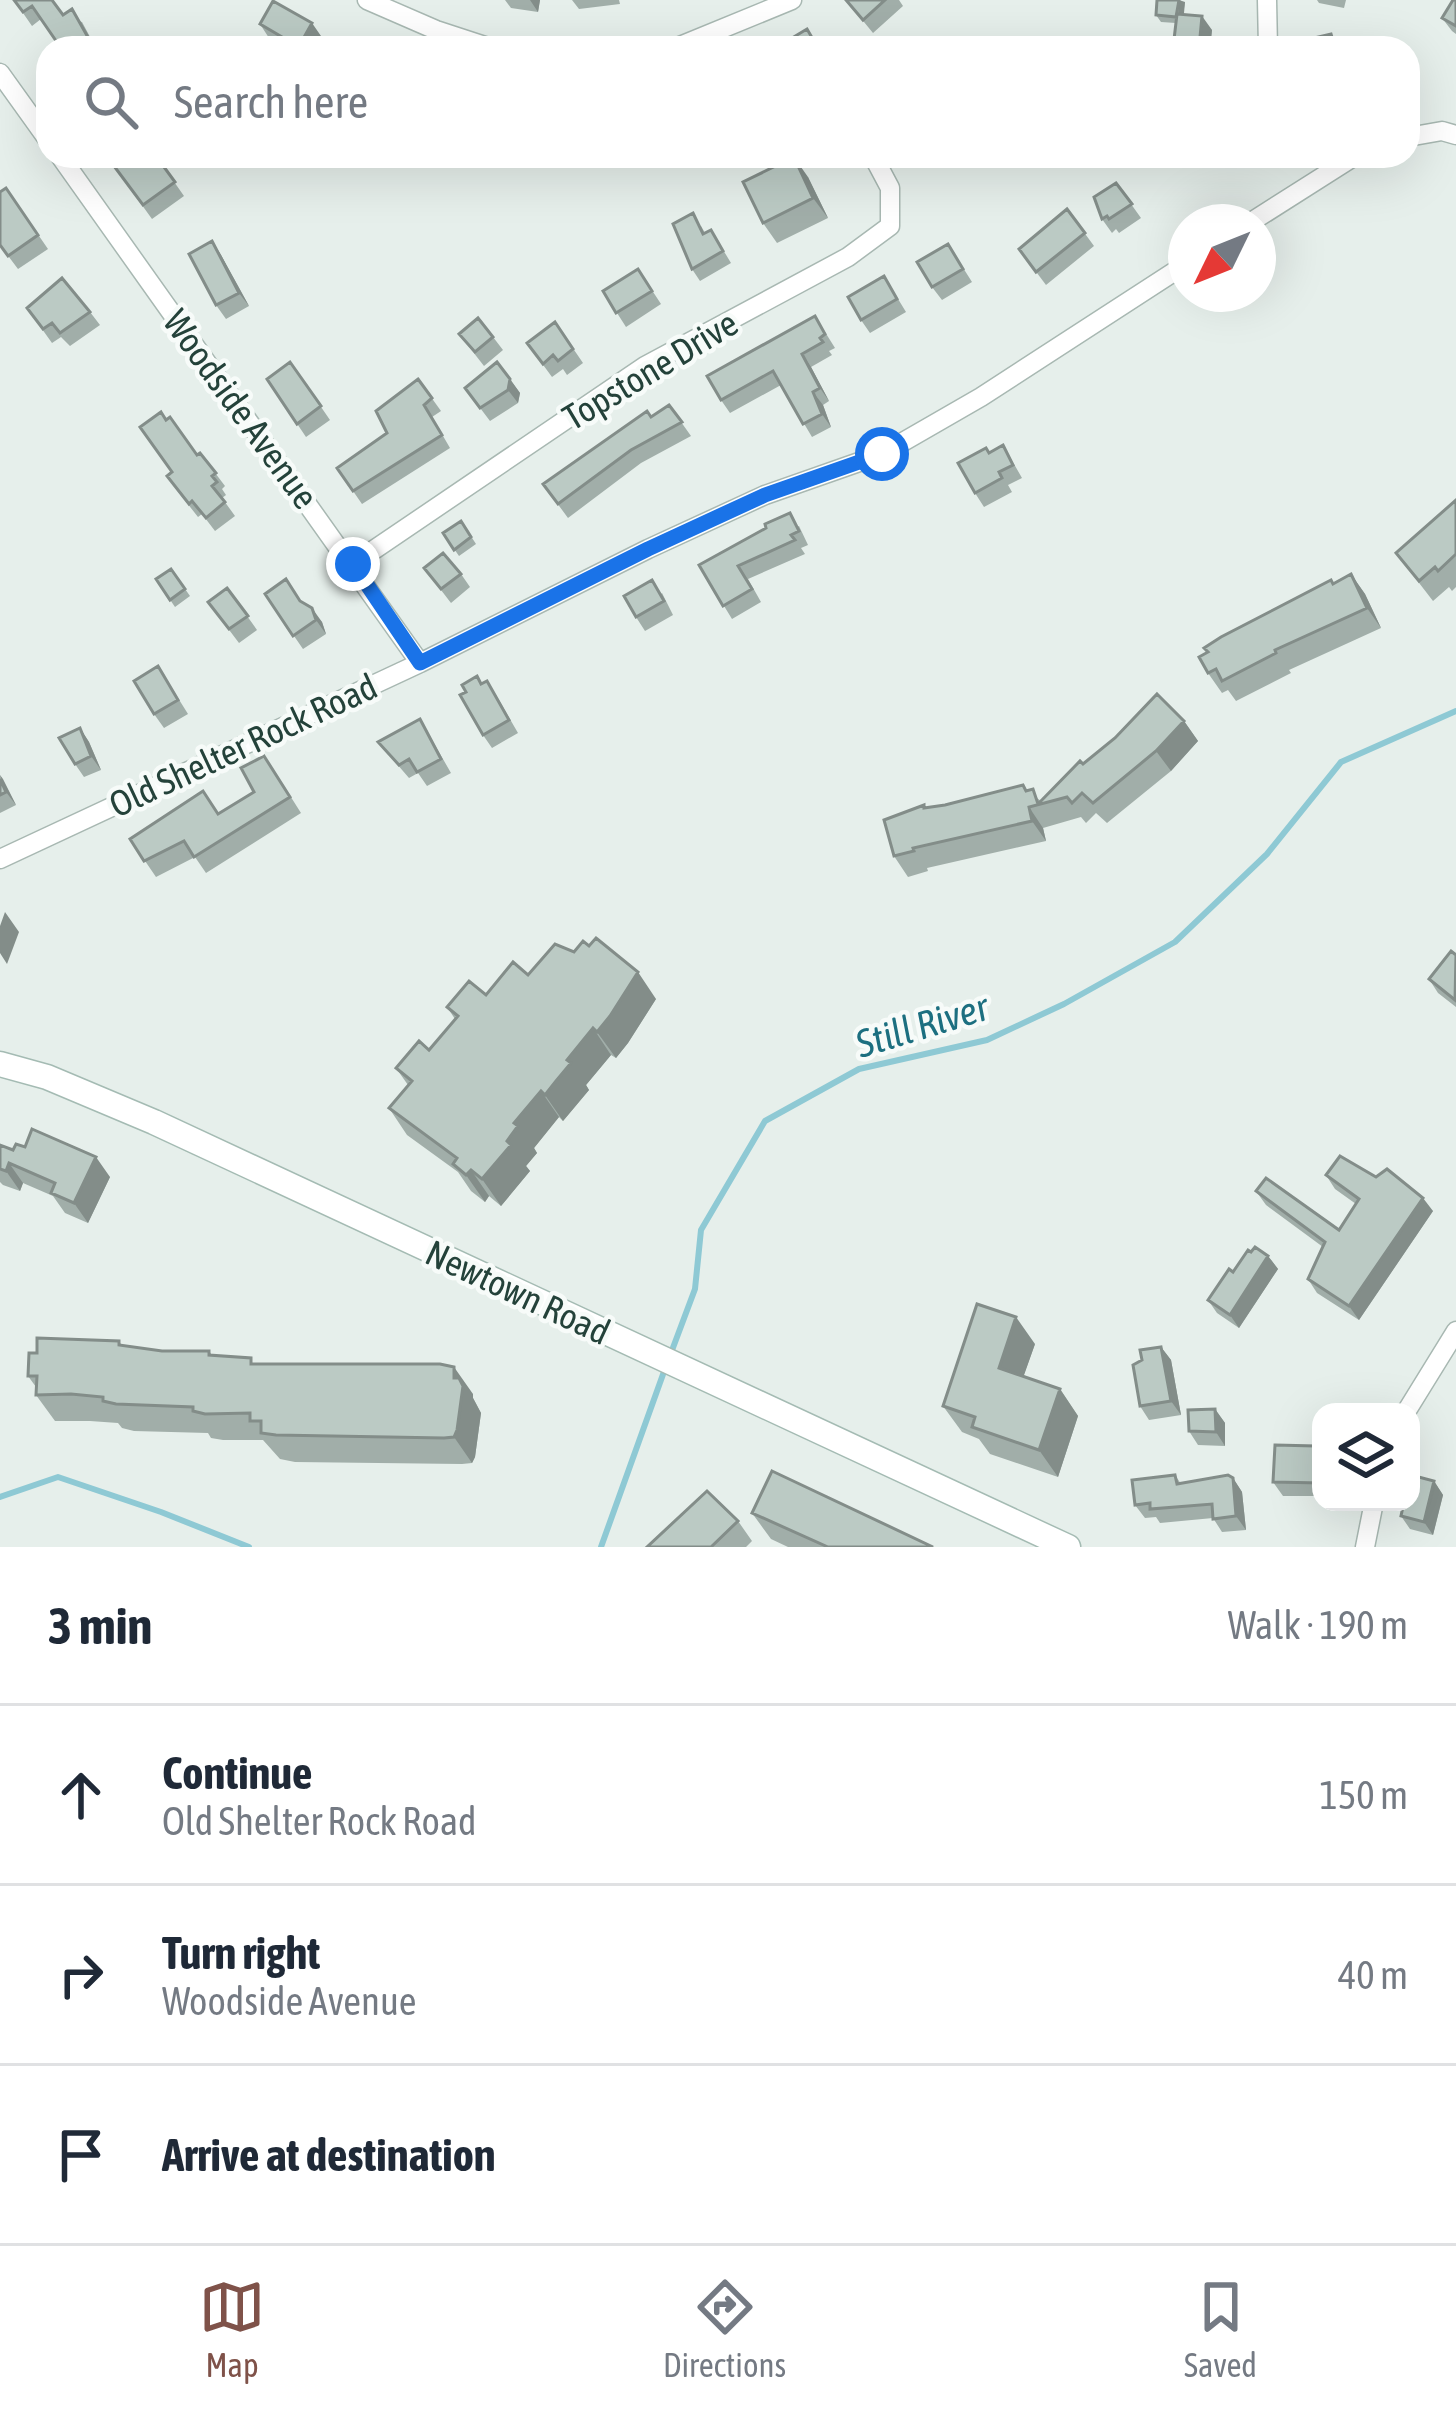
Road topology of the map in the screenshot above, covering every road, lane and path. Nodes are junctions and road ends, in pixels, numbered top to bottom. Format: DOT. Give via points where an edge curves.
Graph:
graph roads {
  1 [pos="367,0"];
  2 [pos="792,0"];
  3 [pos="1267,0"];
  4 [pos="454,36"];
  5 [pos="704,36"];
  6 [pos="1268,36"];
  7 [pos="0,73"];
  8 [pos="36,123"];
  9 [pos="1420,135"];
  10 [pos="1456,135"];
  11 [pos="69,168"];
  12 [pos="879,168"];
  13 [pos="1321,168"];
  14 [pos="1336,168"];
  15 [pos="1326,174"];
  16 [pos="1276,206"];
  17 [pos="1168,276"];
  18 [pos="353,564"];
  19 [pos="420,663"];
  20 [pos="0,859"];
  21 [pos="0,1064"];
  22 [pos="1456,1330"];
  23 [pos="1411,1403"];
  24 [pos="1372,1511"];
  25 [pos="1034,1539"];
  26 [pos="1068,1547"];
  27 [pos="1365,1547"];
  1 -- 4 [label="street"];
  2 -- 5 [label="street"];
  3 -- 6 [label="street"];
  7 -- 8 [label="street"];
  9 -- 10 [label="street"];
  11 -- 18 [label="street, Woodside Avenue"];
  12 -- 18 [label="street, Topstone Drive" via="890,188 890,226 848,257 645,365"];
  13 -- 15 [label="street"];
  14 -- 15 [label="street"];
  15 -- 16 [label="street"];
  17 -- 19 [label="street, Old Shelter Rock Road" via="882,454 726,513"];
  18 -- 19 [label="street, Woodside Avenue"];
  19 -- 20 [label="street, Old Shelter Rock Road"];
  21 -- 25 [label="main road, Newtown Road" via="154,1122"];
  22 -- 23 [label="street"];
  24 -- 27 [label="street"];
  25 -- 26 [label="main road, Newtown Road"];
}
